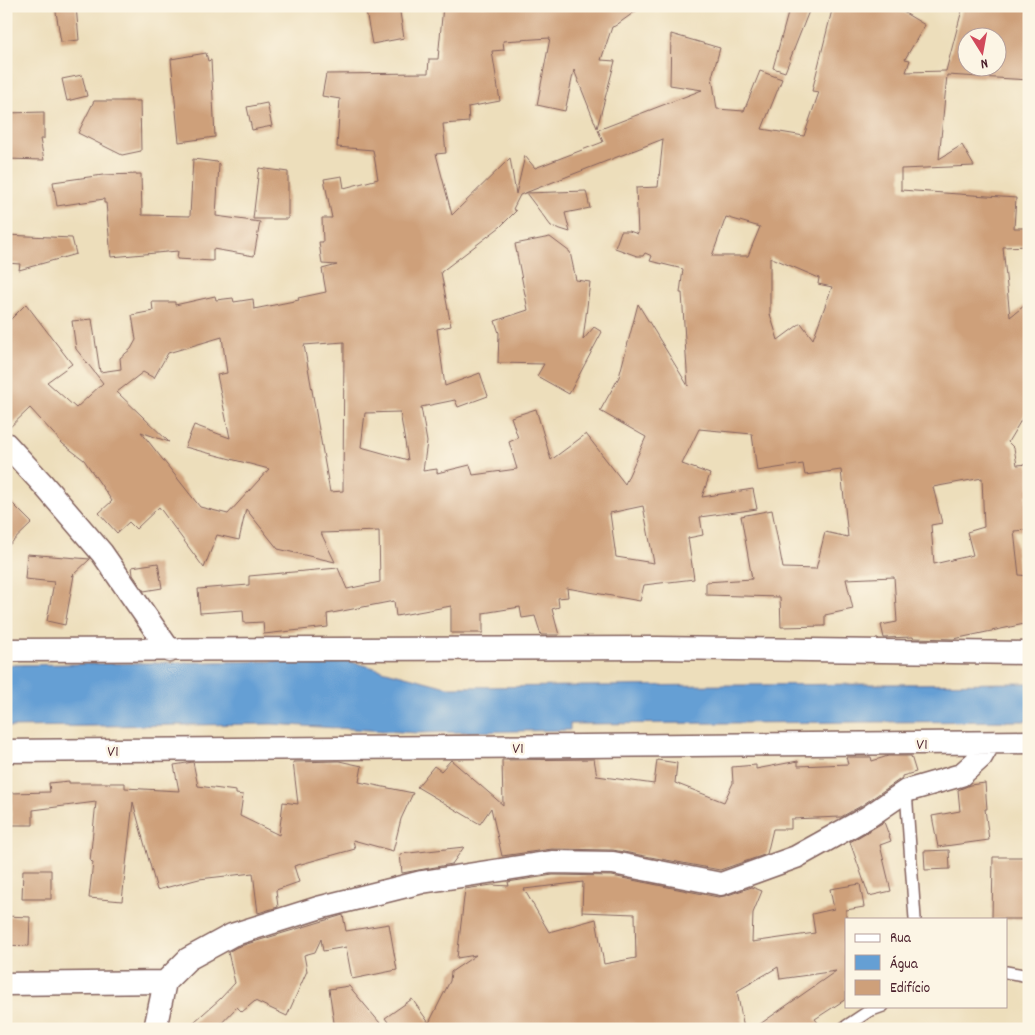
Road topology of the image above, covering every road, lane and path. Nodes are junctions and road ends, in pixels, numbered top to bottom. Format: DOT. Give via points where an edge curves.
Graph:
graph roads {
  1 [pos="6,444"];
  2 [pos="6,650"];
  3 [pos="170,651"];
  4 [pos="1029,653"];
  5 [pos="1029,742"];
  6 [pos="989,743"];
  7 [pos="6,751"];
  8 [pos="906,791"];
  9 [pos="915,918"];
  10 [pos="1008,972"];
  11 [pos="1029,976"];
  12 [pos="165,982"];
  13 [pos="6,984"];
  14 [pos="877,1008"];
  15 [pos="155,1029"];
  16 [pos="842,1029"];
  1 -- 3 [label="street" via="102,554"];
  2 -- 3 [label="street"];
  3 -- 4 [label="street" via="658,648"];
  5 -- 6 [label="street, V1"];
  6 -- 7 [label="street, V1"];
  6 -- 8 [label="street" via="981,757 961,775"];
  8 -- 9 [label="lane"];
  8 -- 12 [label="street" via="868,817 796,857 721,884 613,863 552,862 422,882 318,908 232,935 188,959"];
  10 -- 11 [label="lane"];
  12 -- 13 [label="street"];
  12 -- 15 [label="street"];
  14 -- 16 [label="lane"];
}
